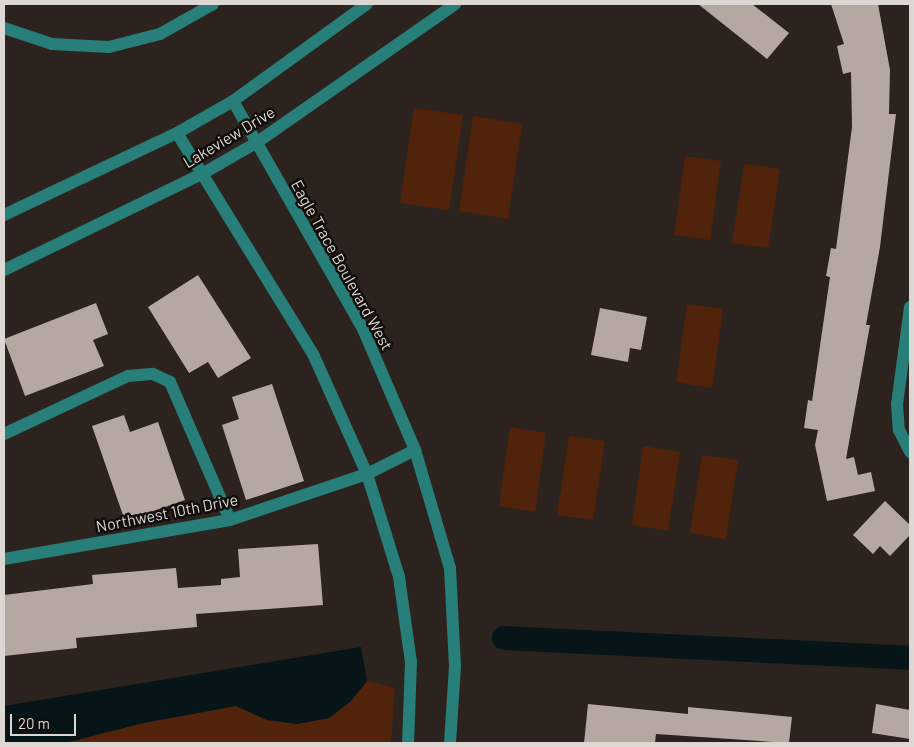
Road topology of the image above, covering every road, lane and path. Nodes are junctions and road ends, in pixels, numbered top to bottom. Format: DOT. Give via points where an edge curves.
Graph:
graph roads {
  1 [pos="213,4"];
  2 [pos="367,4"];
  3 [pos="455,4"];
  4 [pos="4,28"];
  5 [pos="233,101"];
  6 [pos="177,133"];
  7 [pos="256,144"];
  8 [pos="202,174"];
  9 [pos="4,215"];
  10 [pos="4,270"];
  11 [pos="910,307"];
  12 [pos="4,434"];
  13 [pos="415,450"];
  14 [pos="909,451"];
  15 [pos="367,474"];
  16 [pos="230,520"];
  17 [pos="4,559"];
  18 [pos="408,743"];
  19 [pos="450,743"];
  1 -- 4 [label="street" via="160,34 109,47 52,44"];
  2 -- 5 [label="street, Lakeview Drive"];
  3 -- 7 [label="street, Lakeview Drive"];
  5 -- 6 [label="street, Lakeview Drive"];
  5 -- 7 [label="street, Eagle Trace Boulevard West"];
  6 -- 8 [label="street"];
  6 -- 9 [label="street, Lakeview Drive"];
  7 -- 8 [label="street, Lakeview Drive"];
  7 -- 13 [label="street, Eagle Trace Boulevard West" via="364,329"];
  8 -- 10 [label="street, Lakeview Drive"];
  8 -- 15 [label="street" via="313,354"];
  11 -- 14 [label="street" via="897,404 899,430"];
  12 -- 16 [label="street" via="128,376 153,374 170,382"];
  13 -- 15 [label="street, Northwest 10th Drive"];
  13 -- 19 [label="street, Eagle Trace Boulevard West" via="450,568 455,666"];
  15 -- 16 [label="street, Northwest 10th Drive"];
  15 -- 18 [label="street" via="399,577 411,662"];
  16 -- 17 [label="street, Northwest 10th Drive"];
}
